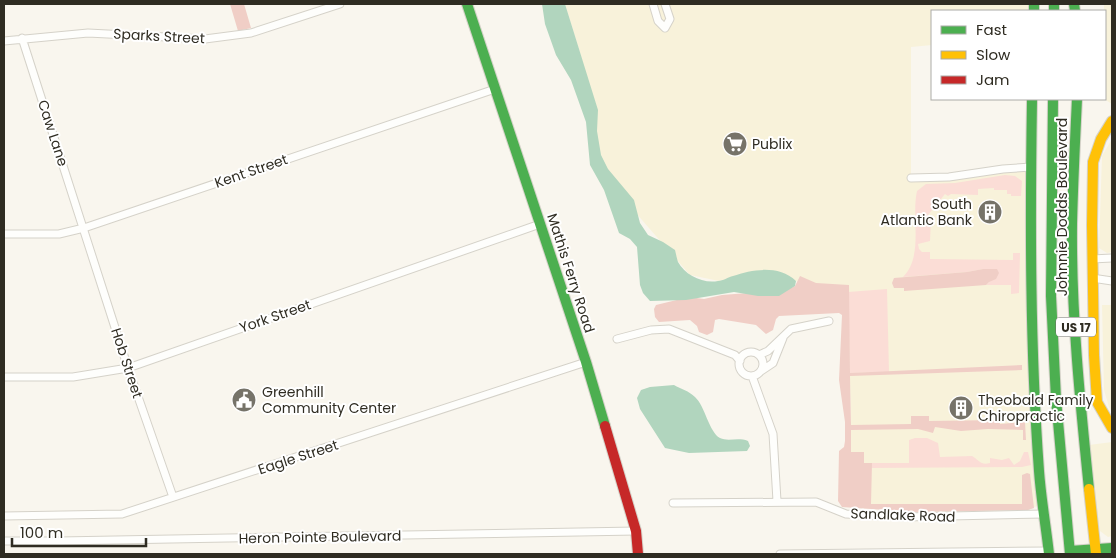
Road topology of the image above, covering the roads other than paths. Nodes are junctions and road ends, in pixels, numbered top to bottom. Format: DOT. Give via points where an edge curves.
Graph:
graph roads {
  1 [pos="340,4"];
  2 [pos="467,4"];
  3 [pos="653,4"];
  4 [pos="665,4"];
  5 [pos="22,38"];
  6 [pos="4,41"];
  7 [pos="495,90"];
  8 [pos="1032,100"];
  9 [pos="1052,100"];
  10 [pos="1076,100"];
  11 [pos="1112,121"];
  12 [pos="1031,167"];
  13 [pos="911,178"];
  14 [pos="540,224"];
  15 [pos="84,228"];
  16 [pos="4,234"];
  17 [pos="1112,258"];
  18 [pos="1092,259"];
  19 [pos="1092,278"];
  20 [pos="1112,281"];
  21 [pos="828,321"];
  22 [pos="785,334"];
  23 [pos="617,339"];
  24 [pos="759,355"];
  25 [pos="740,361"];
  26 [pos="586,362"];
  27 [pos="128,368"];
  28 [pos="760,372"];
  29 [pos="752,376"];
  30 [pos="4,377"];
  31 [pos="1112,428"];
  32 [pos="173,498"];
  33 [pos="777,501"];
  34 [pos="673,503"];
  35 [pos="1044,514"];
  36 [pos="4,516"];
  37 [pos="636,531"];
  38 [pos="4,541"];
  39 [pos="1112,548"];
  40 [pos="1070,552"];
  41 [pos="1096,552"];
  42 [pos="908,553"];
  43 [pos="1049,553"];
  44 [pos="638,554"];
  45 [pos="780,554"];
  1 -- 5 [label="street, Sparks Street" via="251,33 205,40 88,32"];
  2 -- 7 [label="main road, Mathis Ferry Road"];
  3 -- 4 [label="street" via="658,21 665,28 670,19"];
  5 -- 6 [label="street, Sparks Street"];
  5 -- 15 [label="street, Caw Lane"];
  7 -- 14 [label="main road, Mathis Ferry Road"];
  7 -- 15 [label="street, Kent Street"];
  8 -- 12 [label="main road"];
  9 -- 40 [label="main road, Johnnie Dodds Boulevard / US 17" via="1051,296 1056,399"];
  10 -- 41 [label="main road, Johnnie Dodds Boulevard / US 17" via="1072,225 1075,309 1079,392"];
  11 -- 18 [label="main road" via="1093,162"];
  12 -- 13 [label="street"];
  12 -- 35 [label="main road" via="1032,350"];
  14 -- 26 [label="main road, Mathis Ferry Road"];
  14 -- 27 [label="street, York Street"];
  15 -- 16 [label="street, Kent Street" via="59,234"];
  15 -- 27 [label="street, Hob Street"];
  17 -- 18 [label="street"];
  18 -- 19 [label="main road"];
  19 -- 20 [label="street"];
  19 -- 31 [label="main road" via="1097,402"];
  21 -- 22 [label="street" via="791,329"];
  22 -- 24 [label="street"];
  22 -- 28 [label="street" via="773,363"];
  23 -- 25 [label="street" via="669,329 735,355"];
  24 -- 25 [label="street" via="750,352"];
  24 -- 28 [label="street" via="763,363"];
  25 -- 29 [label="street" via="744,373"];
  26 -- 32 [label="street, Eagle Street"];
  26 -- 37 [label="main road, Mathis Ferry Road"];
  27 -- 30 [label="street, York Street" via="73,377"];
  27 -- 32 [label="street, Hob Street"];
  28 -- 29 [label="street"];
  29 -- 33 [label="street" via="773,434"];
  32 -- 36 [label="street, Eagle Street" via="122,514"];
  33 -- 34 [label="street, Sandlake Road"];
  33 -- 35 [label="street, Sandlake Road" via="816,502 846,514 905,517"];
  35 -- 43 [label="main road"];
  37 -- 38 [label="street, Heron Pointe Boulevard"];
  37 -- 44 [label="main road, Mathis Ferry Road"];
  39 -- 41 [label="main road"];
  40 -- 41 [label="main road"];
  42 -- 43 [label="street"];
  42 -- 45 [label="street"];
}
